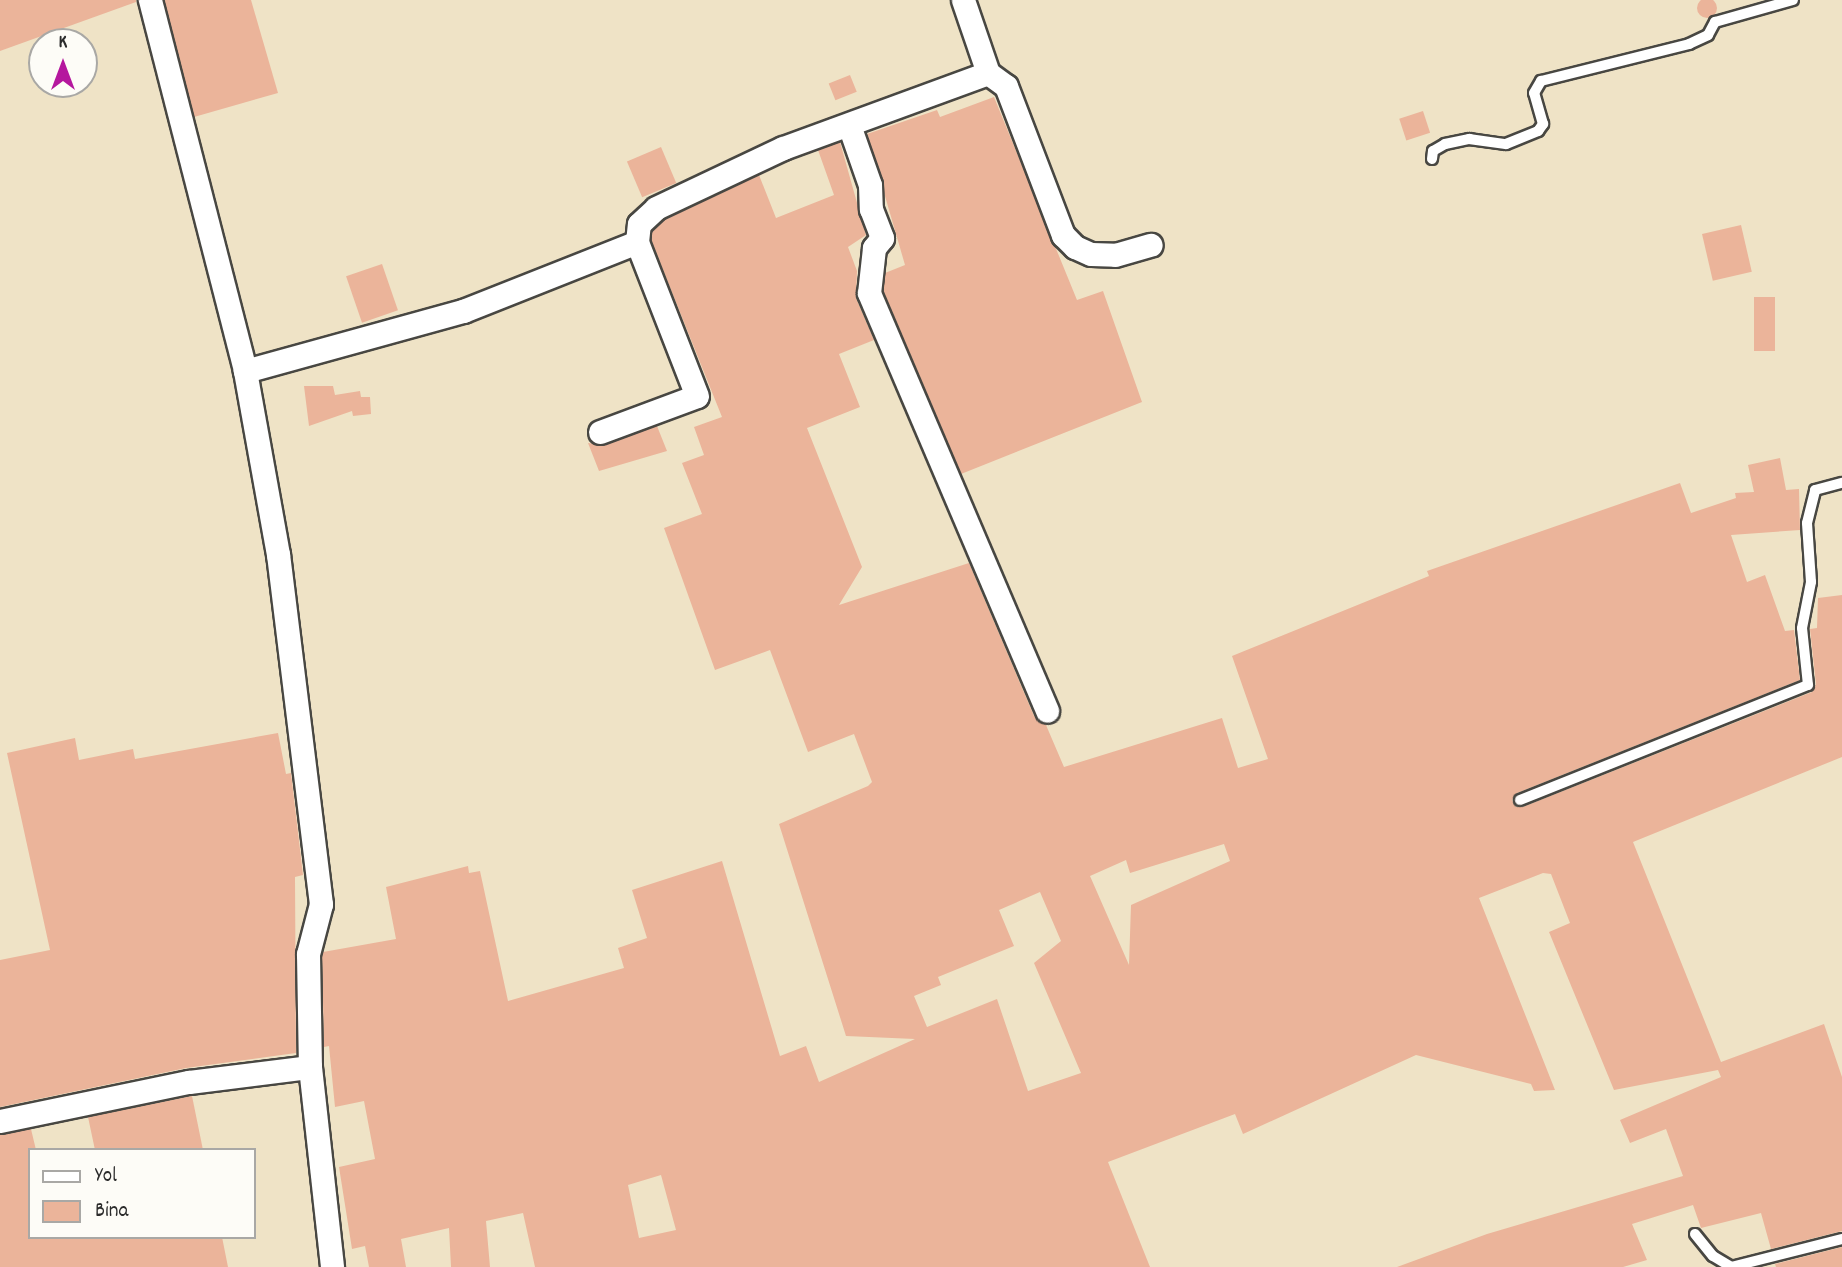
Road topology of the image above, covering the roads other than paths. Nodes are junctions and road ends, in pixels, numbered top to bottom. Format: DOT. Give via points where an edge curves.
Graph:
graph roads {
  1 [pos="150,0"];
  2 [pos="963,0"];
  3 [pos="1793,0"];
  4 [pos="988,73"];
  5 [pos="849,125"];
  6 [pos="1432,159"];
  7 [pos="637,242"];
  8 [pos="1151,245"];
  9 [pos="245,371"];
  10 [pos="600,432"];
  11 [pos="1842,483"];
  12 [pos="1047,711"];
  13 [pos="1520,800"];
  14 [pos="310,1067"];
  15 [pos="0,1121"];
  16 [pos="1695,1234"];
  17 [pos="1842,1239"];
  18 [pos="332,1267"];
  1 -- 9 [label="street"];
  2 -- 4 [label="street"];
  3 -- 6 [label="lane" via="1715,22 1708,34 1689,44 1541,80 1534,93 1543,124 1538,131 1506,144 1469,139 1445,144 1433,151"];
  4 -- 5 [label="street"];
  4 -- 8 [label="street" via="1006,86 1063,235 1075,247 1115,255"];
  5 -- 7 [label="street" via="783,148 656,208 639,224"];
  5 -- 12 [label="street" via="870,185 871,209 881,238 869,268 869,293"];
  7 -- 9 [label="street" via="463,311"];
  7 -- 10 [label="street" via="697,396"];
  9 -- 14 [label="street" via="278,554 321,904 308,954"];
  11 -- 13 [label="lane" via="1815,490 1807,523 1811,582 1802,628 1808,685"];
  14 -- 15 [label="street" via="189,1082"];
  14 -- 18 [label="street"];
  16 -- 17 [label="lane" via="1713,1256 1731,1267"];
}
